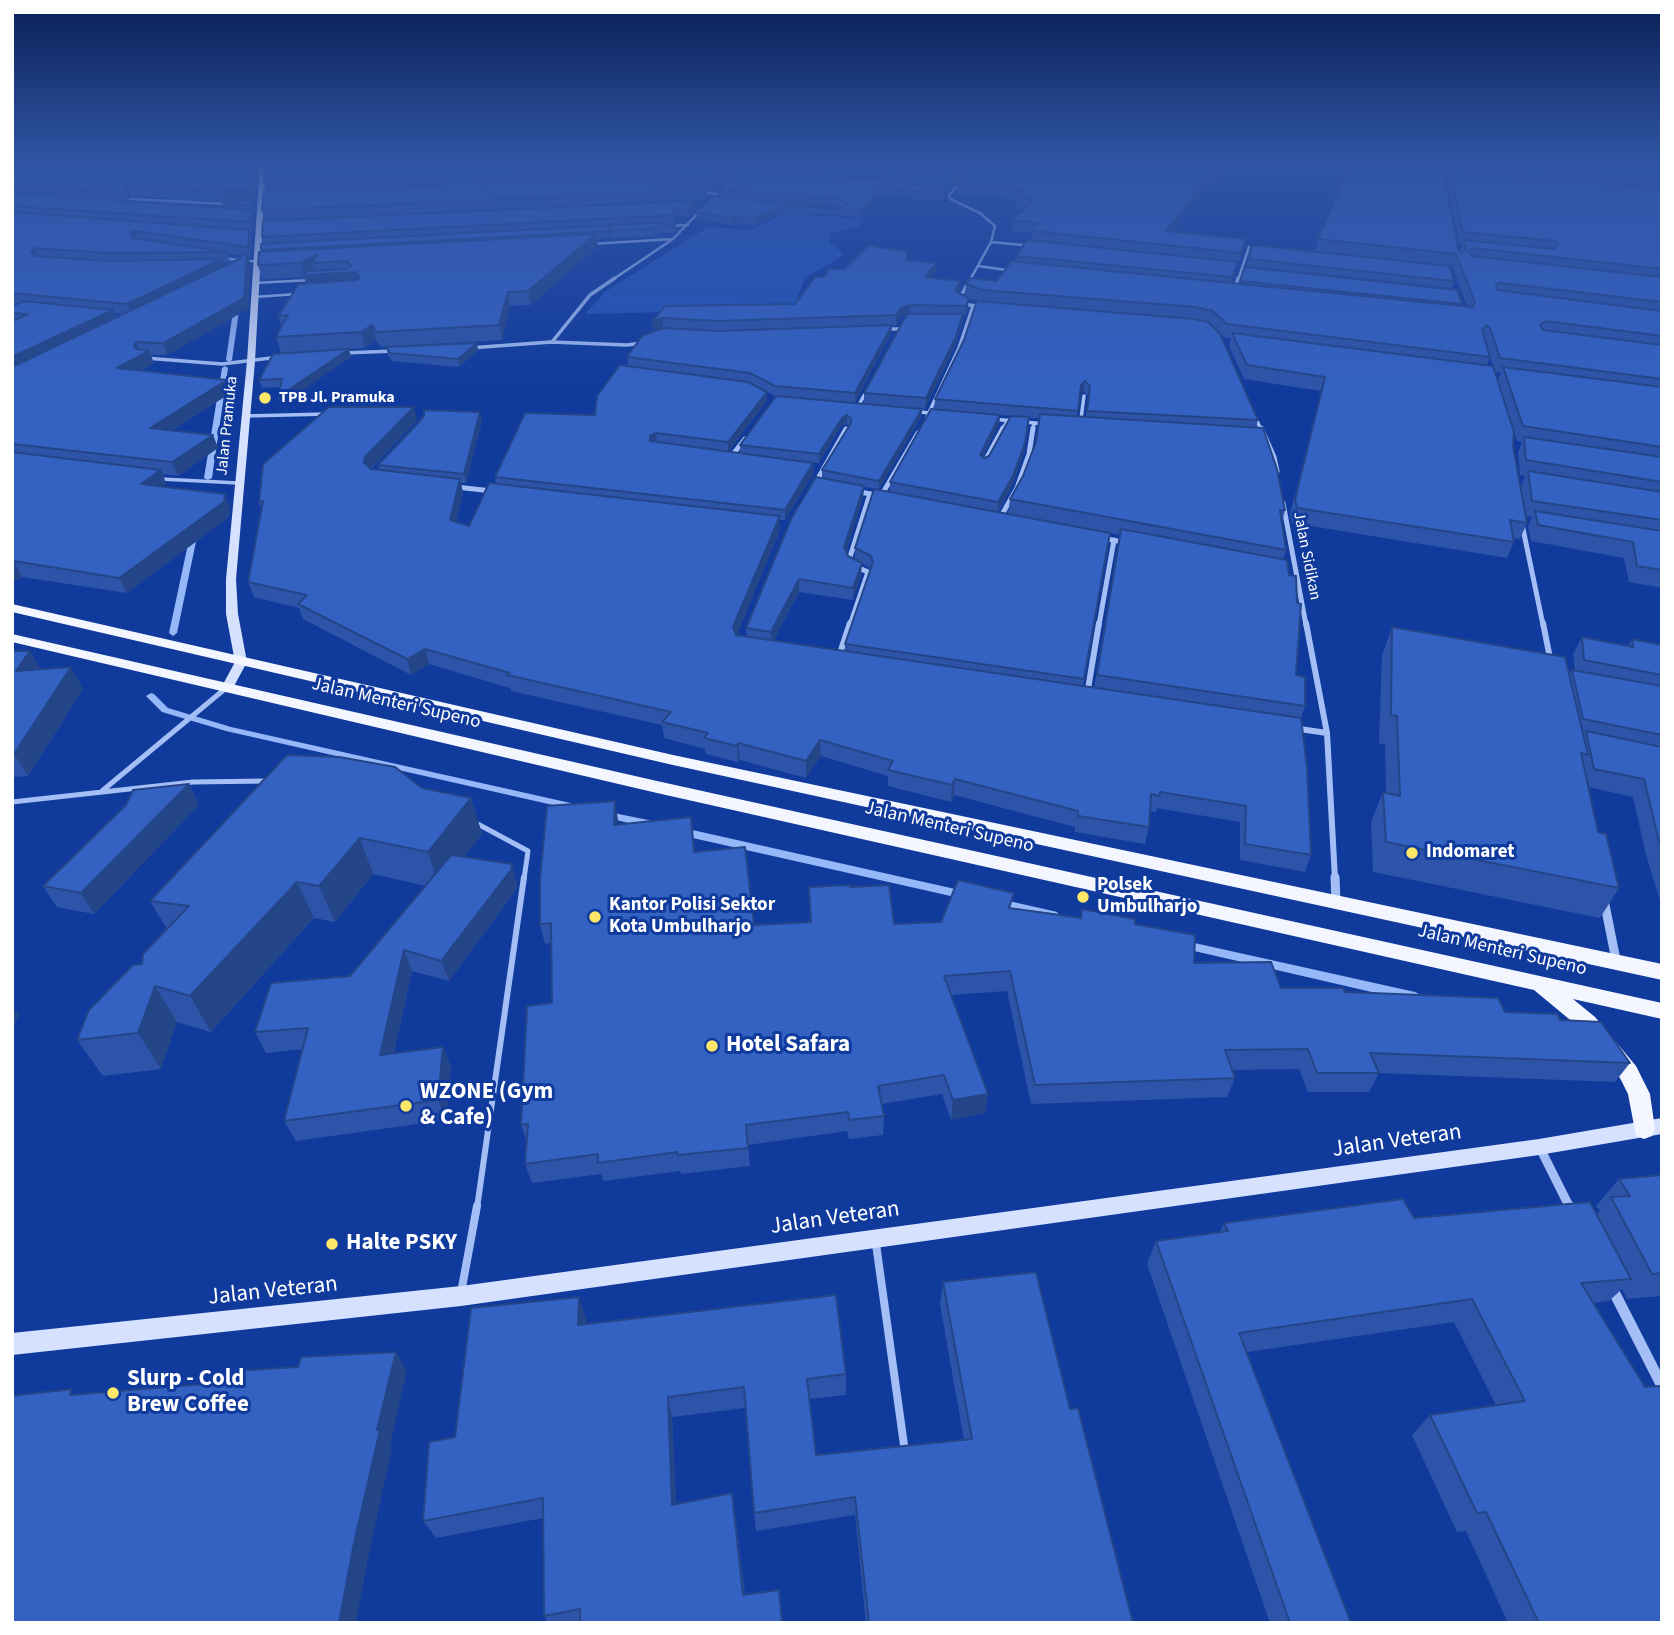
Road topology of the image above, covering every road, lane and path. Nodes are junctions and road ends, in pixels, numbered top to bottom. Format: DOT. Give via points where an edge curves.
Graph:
graph roads {
  1 [pos="259,240"];
  2 [pos="649,240"];
  3 [pos="671,240"];
  4 [pos="990,242"];
  5 [pos="579,244"];
  6 [pos="1236,246"];
  7 [pos="1041,247"];
  8 [pos="1249,247"];
  9 [pos="1260,249"];
  10 [pos="215,257"];
  11 [pos="269,261"];
  12 [pos="253,263"];
  13 [pos="978,266"];
  14 [pos="240,267"];
  15 [pos="1229,268"];
  16 [pos="1241,269"];
  17 [pos="1019,271"];
  18 [pos="1255,271"];
  19 [pos="323,280"];
  20 [pos="254,283"];
  21 [pos="307,293"];
  22 [pos="1247,293"];
  23 [pos="254,296"];
  24 [pos="973,306"];
  25 [pos="991,308"];
  26 [pos="956,320"];
  27 [pos="968,320"];
  28 [pos="902,321"];
  29 [pos="899,329"];
  30 [pos="873,330"];
  31 [pos="650,338"];
  32 [pos="894,339"];
  33 [pos="551,342"];
  34 [pos="635,345"];
  35 [pos="459,348"];
  36 [pos="406,350"];
  37 [pos="340,353"];
  38 [pos="290,355"];
  39 [pos="629,355"];
  40 [pos="143,358"];
  41 [pos="251,360"];
  42 [pos="870,385"];
  43 [pos="1084,396"];
  44 [pos="847,407"];
  45 [pos="1250,407"];
  46 [pos="858,408"];
  47 [pos="869,409"];
  48 [pos="903,410"];
  49 [pos="930,413"];
  50 [pos="339,414"];
  51 [pos="942,414"];
  52 [pos="245,416"];
  53 [pos="987,418"];
  54 [pos="1008,421"];
  55 [pos="1034,423"];
  56 [pos="1057,425"];
  57 [pos="1068,425"];
  58 [pos="1080,426"];
  59 [pos="1093,427"];
  60 [pos="752,429"];
  61 [pos="846,429"];
  62 [pos="1251,436"];
  63 [pos="1265,437"];
  64 [pos="718,456"];
  65 [pos="730,458"];
  66 [pos="744,459"];
  67 [pos="984,463"];
  68 [pos="810,468"];
  69 [pos="824,469"];
  70 [pos="159,479"];
  71 [pos="238,483"];
  72 [pos="816,483"];
  73 [pos="1279,483"];
  74 [pos="443,486"];
  75 [pos="830,486"];
  76 [pos="843,488"];
  77 [pos="505,493"];
  78 [pos="810,493"];
  79 [pos="870,494"];
  80 [pos="881,496"];
  81 [pos="1282,496"];
  82 [pos="894,498"];
  83 [pos="986,516"];
  84 [pos="999,518"];
  85 [pos="1013,521"];
  86 [pos="1534,523"];
  87 [pos="1090,536"];
  88 [pos="1114,540"];
  89 [pos="1140,545"];
  90 [pos="1284,572"];
  91 [pos="1298,574"];
  92 [pos="12,608"];
  93 [pos="12,638"];
  94 [pos="825,657"];
  95 [pos="838,659"];
  96 [pos="852,661"];
  97 [pos="242,662"];
  98 [pos="1552,665"];
  99 [pos="227,688"];
  100 [pos="1073,694"];
  101 [pos="1087,696"];
  102 [pos="1100,698"];
  103 [pos="1287,727"];
  104 [pos="1327,733"];
  105 [pos="673,760"];
  106 [pos="273,782"];
  107 [pos="657,787"];
  108 [pos="102,791"];
  109 [pos="12,802"];
  110 [pos="469,820"];
  111 [pos="1602,893"];
  112 [pos="1336,901"];
  113 [pos="1616,961"];
  114 [pos="1662,972"];
  115 [pos="1538,982"];
  116 [pos="1662,1011"];
  117 [pos="1653,1128"];
  118 [pos="1539,1147"];
  119 [pos="1576,1219"];
  120 [pos="875,1238"];
  121 [pos="1607,1279"];
  122 [pos="461,1296"];
  123 [pos="12,1343"];
  124 [pos="1662,1386"];
  125 [pos="904,1445"];
  1 -- 12 [label="main road, Jalan Pramuka"];
  2 -- 5 [label="street"];
  3 -- 33 [label="street" via="590,295"];
  4 -- 7 [label="street"];
  4 -- 13 [label="street"];
  6 -- 8 [label="street"];
  8 -- 9 [label="street"];
  8 -- 16 [label="street"];
  10 -- 12 [label="street"];
  11 -- 12 [label="street"];
  12 -- 14 [label="street"];
  12 -- 20 [label="main road, Jalan Pramuka"];
  13 -- 17 [label="street"];
  13 -- 24 [label="street" via="960,299"];
  15 -- 16 [label="street"];
  16 -- 18 [label="street"];
  16 -- 22 [label="street" via="1233,291"];
  19 -- 20 [label="lane"];
  20 -- 23 [label="main road, Jalan Pramuka"];
  21 -- 23 [label="lane"];
  23 -- 41 [label="main road, Jalan Pramuka"];
  24 -- 25 [label="street"];
  24 -- 27 [label="street"];
  26 -- 27 [label="street"];
  27 -- 49 [label="street"];
  28 -- 29 [label="street"];
  29 -- 30 [label="street"];
  29 -- 32 [label="street"];
  31 -- 34 [label="street"];
  33 -- 34 [label="street"];
  33 -- 35 [label="street"];
  34 -- 39 [label="street"];
  36 -- 37 [label="street"];
  38 -- 41 [label="street"];
  40 -- 41 [label="street" via="222,364"];
  41 -- 52 [label="main road, Jalan Pramuka"];
  42 -- 46 [label="street"];
  43 -- 58 [label="street"];
  44 -- 46 [label="street"];
  45 -- 63 [label="street"];
  46 -- 47 [label="street"];
  48 -- 49 [label="street"];
  49 -- 51 [label="street"];
  49 -- 80 [label="street"];
  50 -- 52 [label="street"];
  52 -- 71 [label="main road, Jalan Pramuka"];
  53 -- 54 [label="street"];
  54 -- 55 [label="street"];
  54 -- 67 [label="street"];
  55 -- 56 [label="street"];
  55 -- 84 [label="street" via="1017,488"];
  57 -- 58 [label="street"];
  58 -- 59 [label="street"];
  60 -- 65 [label="street"];
  61 -- 69 [label="street"];
  62 -- 63 [label="street"];
  63 -- 73 [label="street"];
  64 -- 65 [label="street"];
  65 -- 66 [label="street"];
  68 -- 69 [label="street"];
  69 -- 72 [label="street"];
  70 -- 71 [label="lane"];
  71 -- 97 [label="main road, Jalan Pramuka" via="232,611"];
  72 -- 75 [label="street"];
  72 -- 78 [label="street"];
  74 -- 77 [label="street"];
  76 -- 79 [label="street"];
  79 -- 80 [label="street"];
  79 -- 95 [label="street" via="849,561 868,572"];
  80 -- 82 [label="street"];
  81 -- 91 [label="street, Jalan Sidikan"];
  83 -- 84 [label="street"];
  84 -- 85 [label="street"];
  86 -- 98 [label="street" via="1521,521"];
  87 -- 88 [label="street"];
  88 -- 89 [label="street"];
  88 -- 101 [label="street"];
  90 -- 91 [label="street"];
  91 -- 104 [label="street, Jalan Sidikan"];
  92 -- 97 [label="main road, Jalan Menteri Supeno"];
  93 -- 99 [label="main road, Jalan Menteri Supeno"];
  94 -- 95 [label="street"];
  95 -- 96 [label="street"];
  97 -- 99 [label="main road"];
  97 -- 105 [label="main road, Jalan Menteri Supeno"];
  99 -- 107 [label="main road, Jalan Menteri Supeno"];
  99 -- 108 [label="lane"];
  100 -- 101 [label="street"];
  101 -- 102 [label="street"];
  103 -- 104 [label="street"];
  104 -- 112 [label="street, Jalan Sidikan"];
  105 -- 107 [label="main road"];
  105 -- 112 [label="main road, Jalan Menteri Supeno"];
  106 -- 108 [label="lane" via="193,782"];
  107 -- 115 [label="main road, Jalan Menteri Supeno"];
  108 -- 109 [label="lane"];
  110 -- 122 [label="lane" via="528,851"];
  111 -- 113 [label="street"];
  112 -- 113 [label="main road, Jalan Menteri Supeno"];
  113 -- 114 [label="main road, Jalan Menteri Supeno"];
  115 -- 116 [label="main road, Jalan Menteri Supeno"];
  115 -- 117 [label="main road" via="1588,1023 1628,1072"];
  117 -- 118 [label="main road, Jalan Veteran"];
  118 -- 119 [label="street"];
  118 -- 120 [label="main road, Jalan Veteran"];
  120 -- 122 [label="main road, Jalan Veteran"];
  120 -- 125 [label="lane"];
  121 -- 124 [label="street"];
  122 -- 123 [label="main road, Jalan Veteran"];
}
